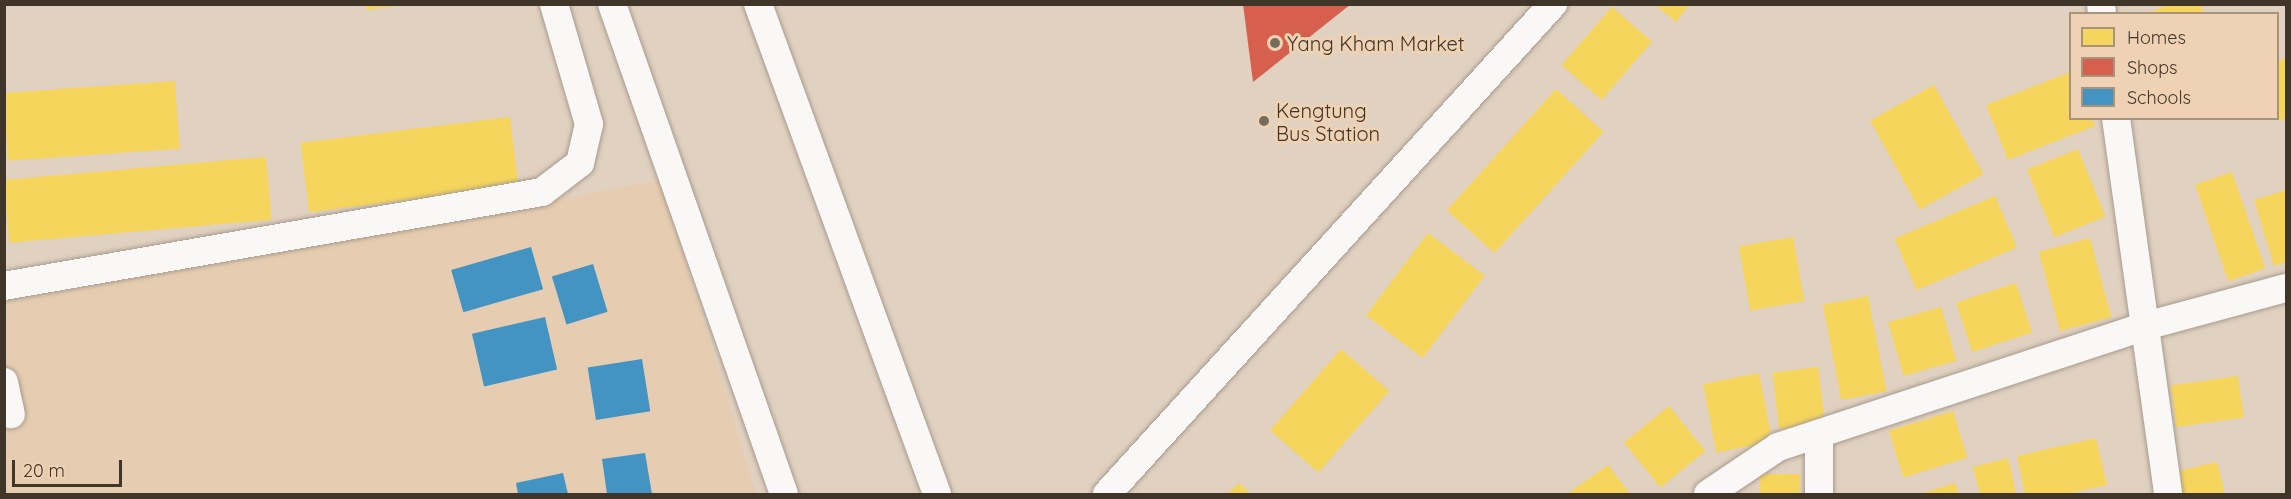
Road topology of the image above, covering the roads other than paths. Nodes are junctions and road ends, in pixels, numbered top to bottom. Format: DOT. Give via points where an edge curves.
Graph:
graph roads {
  1 [pos="554,4"];
  2 [pos="612,4"];
  3 [pos="758,4"];
  4 [pos="1553,4"];
  5 [pos="2116,120"];
  6 [pos="4,286"];
  7 [pos="2286,288"];
  8 [pos="2145,326"];
  9 [pos="4,382"];
  10 [pos="11,414"];
  11 [pos="1819,434"];
  12 [pos="784,495"];
  13 [pos="937,495"];
  14 [pos="1107,495"];
  15 [pos="1708,495"];
  16 [pos="1819,495"];
  17 [pos="2168,495"];
  1 -- 6 [label="street" via="590,124 580,163 542,192"];
  2 -- 12 [label="street"];
  3 -- 13 [label="street"];
  4 -- 14 [label="street"];
  5 -- 8 [label="street"];
  7 -- 8 [label="street"];
  8 -- 11 [label="street"];
  8 -- 17 [label="street"];
  9 -- 10 [label="street"];
  11 -- 15 [label="street" via="1778,447"];
  11 -- 16 [label="street"];
}
